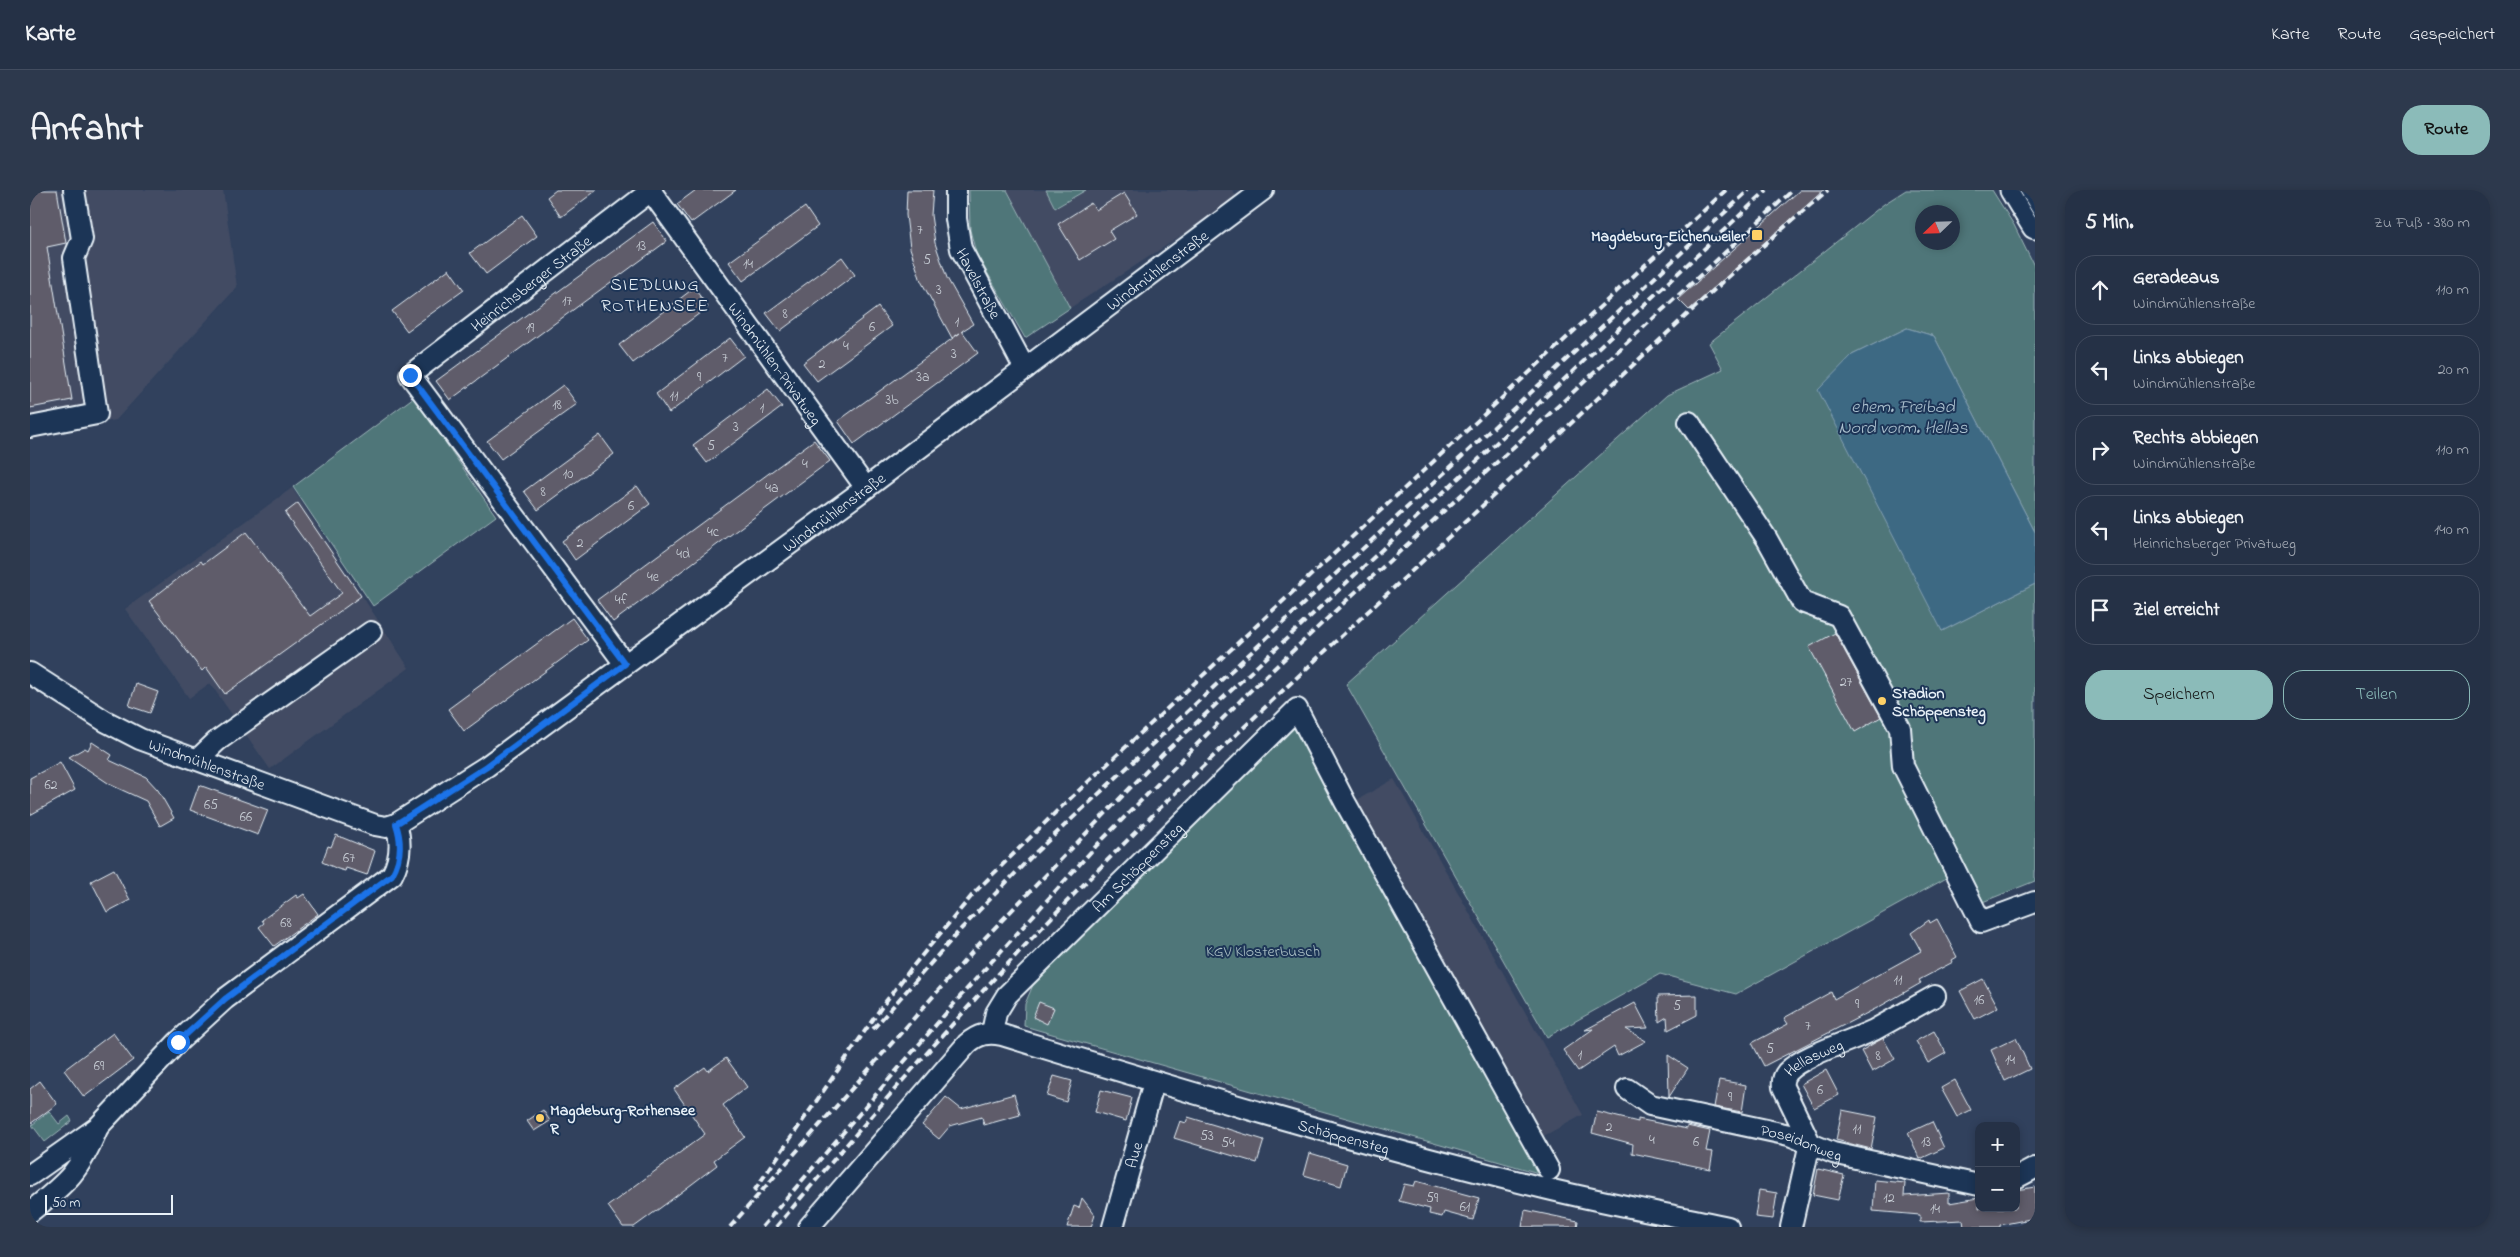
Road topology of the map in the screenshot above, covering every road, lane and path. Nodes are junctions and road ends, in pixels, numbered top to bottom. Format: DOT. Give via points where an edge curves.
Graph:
graph roads {
  1 [pos="74,190"];
  2 [pos="651,190"];
  3 [pos="956,190"];
  4 [pos="1263,190"];
  5 [pos="2013,190"];
  6 [pos="2035,226"];
  7 [pos="1025,369"];
  8 [pos="1689,422"];
  9 [pos="30,427"];
  10 [pos="866,488"];
  11 [pos="371,632"];
  12 [pos="625,664"];
  13 [pos="30,673"];
  14 [pos="198,759"];
  15 [pos="396,824"];
  16 [pos="2035,902"];
  17 [pos="1935,996"];
  18 [pos="992,1034"];
  19 [pos="1154,1082"];
  20 [pos="1626,1089"];
  21 [pos="98,1127"];
  22 [pos="1810,1143"];
  23 [pos="2035,1168"];
  24 [pos="1549,1170"];
  25 [pos="30,1175"];
  26 [pos="2020,1176"];
  27 [pos="1975,1184"];
  28 [pos="30,1212"];
  29 [pos="1721,1226"];
  30 [pos="809,1227"];
  31 [pos="1114,1227"];
  32 [pos="1791,1227"];
  1 -- 9 [label="street" via="82,239 74,258 97,414"];
  2 -- 10 [label="street, Windmühlen-Privatweg"];
  2 -- 12 [label="street, Heinrichsberger Straße" via="410,375"];
  3 -- 7 [label="street, Havelstraße" via="961,249"];
  4 -- 7 [label="street, Windmühlenstraße"];
  5 -- 6 [label="main road"];
  7 -- 10 [label="street, Windmühlenstraße"];
  8 -- 16 [label="street" via="1767,539 1802,602 1839,616 1900,728 1903,766 1981,922"];
  10 -- 12 [label="street, Windmühlenstraße"];
  11 -- 14 [label="street" via="217,741"];
  12 -- 15 [label="street, Windmühlenstraße" via="487,766"];
  13 -- 14 [label="street, Windmühlenstraße" via="129,733"];
  14 -- 15 [label="street, Windmühlenstraße" via="375,825 386,827"];
  15 -- 21 [label="street" via="400,855 392,875 218,1005 178,1042"];
  17 -- 22 [label="street, Hellasweg" via="1786,1074 1783,1087"];
  18 -- 19 [label="street, Schöppensteg"];
  18 -- 24 [label="street, Am Schöppensteg" via="996,1013 1007,995 1297,709"];
  18 -- 30 [label="street" via="981,1034 967,1044"];
  19 -- 29 [label="street, Schöppensteg" via="1454,1166"];
  19 -- 31 [label="street, Aue"];
  20 -- 22 [label="street, Poseidonweg" via="1650,1105 1789,1135"];
  21 -- 25 [label="street"];
  21 -- 28 [label="street" via="77,1171"];
  22 -- 27 [label="street, Poseidonweg" via="1833,1153"];
  22 -- 32 [label="street"];
  23 -- 26 [label="street"];
}
